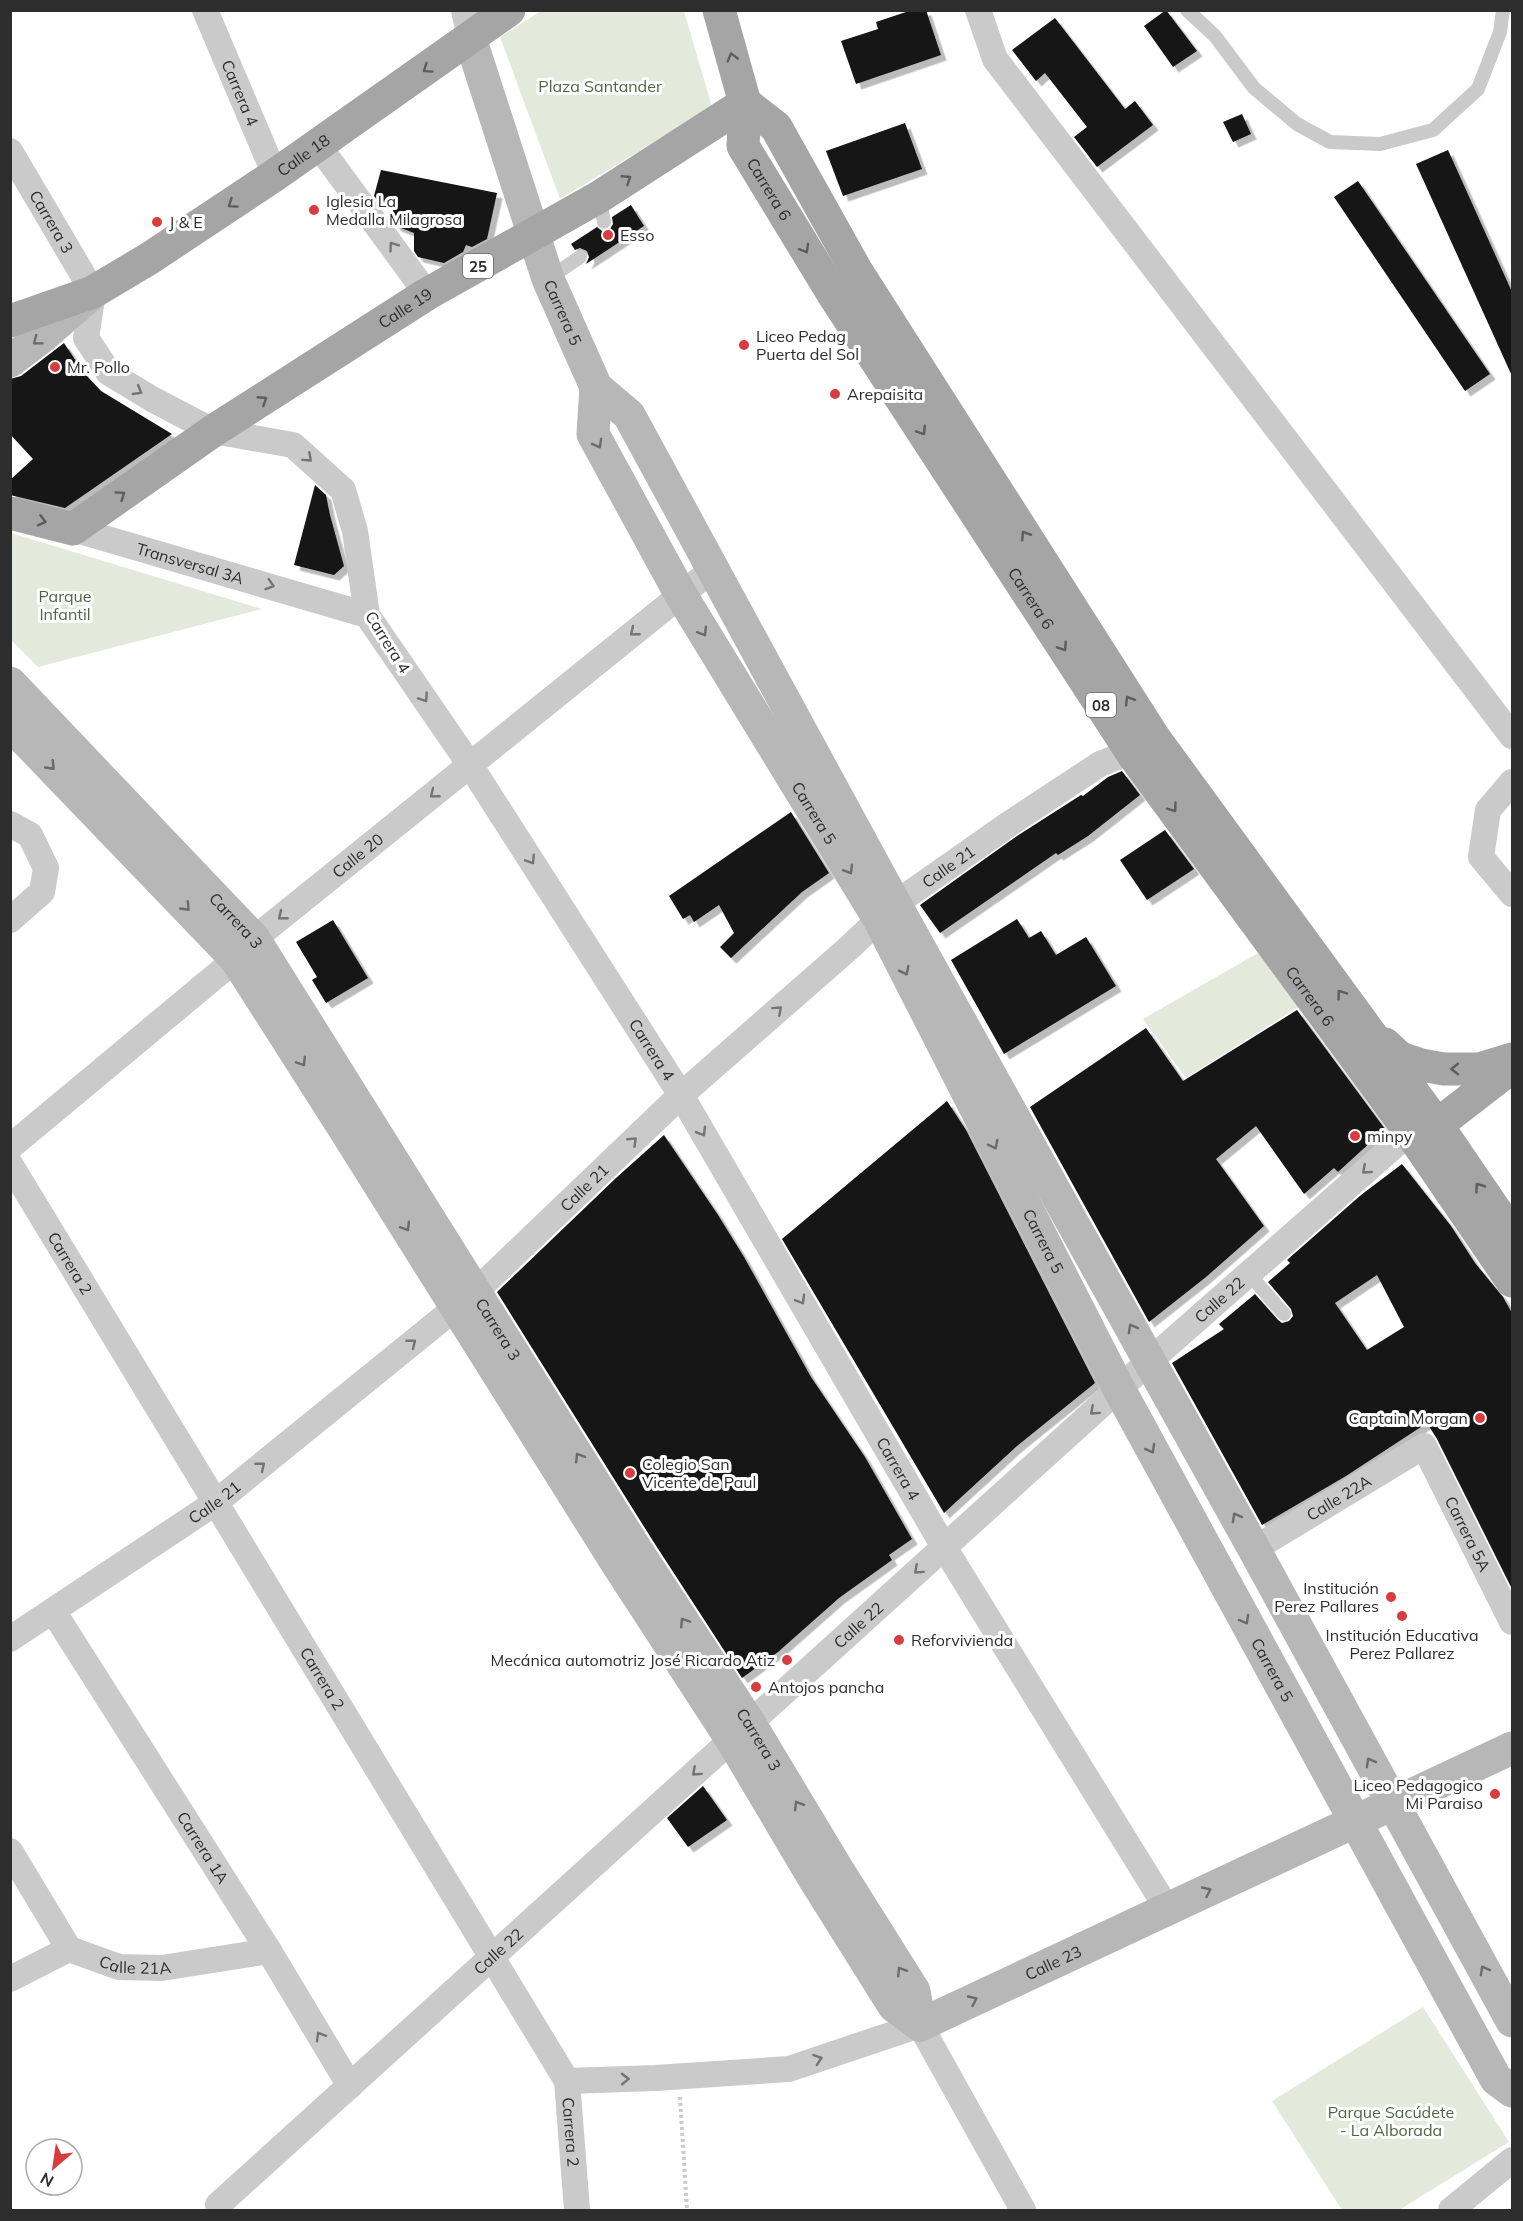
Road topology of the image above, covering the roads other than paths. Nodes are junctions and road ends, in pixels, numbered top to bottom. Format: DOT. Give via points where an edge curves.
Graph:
graph roads {
  1 [pos="205,10"];
  2 [pos="508,10"];
  3 [pos="719,10"];
  4 [pos="978,10"];
  5 [pos="1187,10"];
  6 [pos="1503,10"];
  7 [pos="467,24"];
  8 [pos="745,103"];
  9 [pos="318,145"];
  10 [pos="10,151"];
  11 [pos="275,175"];
  12 [pos="533,236"];
  13 [pos="580,257"];
  14 [pos="548,279"];
  15 [pos="93,292"];
  16 [pos="428,294"];
  17 [pos="10,321"];
  18 [pos="10,361"];
  19 [pos="596,387"];
  20 [pos="213,431"];
  21 [pos="10,513"];
  22 [pos="73,529"];
  23 [pos="712,569"];
  24 [pos="681,595"];
  25 [pos="367,615"];
  26 [pos="13,701"];
  27 [pos="1512,736"];
  28 [pos="1144,747"];
  29 [pos="470,765"];
  30 [pos="1512,782"];
  31 [pos="10,824"];
  32 [pos="1512,894"];
  33 [pos="887,911"];
  34 [pos="10,920"];
  35 [pos="245,949"];
  36 [pos="1364,1025"];
  37 [pos="1512,1059"];
  38 [pos="1512,1067"];
  39 [pos="681,1095"];
  40 [pos="1423,1129"];
  41 [pos="10,1147"];
  42 [pos="10,1164"];
  43 [pos="1512,1235"];
  44 [pos="1512,1281"];
  45 [pos="1256,1282"];
  46 [pos="466,1299"];
  47 [pos="1284,1314"];
  48 [pos="1149,1360"];
  49 [pos="1119,1389"];
  50 [pos="1424,1446"];
  51 [pos="215,1503"];
  52 [pos="944,1546"];
  53 [pos="1254,1549"];
  54 [pos="53,1611"];
  55 [pos="1512,1622"];
  56 [pos="10,1639"];
  57 [pos="741,1732"];
  58 [pos="1512,1748"];
  59 [pos="1394,1805"];
  60 [pos="1355,1823"];
  61 [pos="10,1851"];
  62 [pos="1168,1910"];
  63 [pos="69,1949"];
  64 [pos="269,1951"];
  65 [pos="491,1959"];
  66 [pos="10,1979"];
  67 [pos="1512,2021"];
  68 [pos="920,2025"];
  69 [pos="567,2081"];
  70 [pos="350,2086"];
  71 [pos="1512,2091"];
  72 [pos="1512,2160"];
  73 [pos="218,2205"];
  74 [pos="577,2211"];
  75 [pos="1023,2211"];
  76 [pos="1451,2211"];
  1 -- 11 [label="street, Carrera 4"];
  2 -- 7 [label="main road, Calle 18"];
  8 -- 3 [label="main road, one-way"];
  4 -- 27 [label="street" via="995,59"];
  5 -- 6 [label="lane" via="1215,36 1254,88 1297,124 1330,142 1380,144 1433,130 1478,89 1500,32"];
  7 -- 9 [label="main road, Calle 18, one-way"];
  7 -- 12 [label="street, Carrera 5"];
  12 -- 8 [label="main road, Calle 19 / 25, one-way" via="602,210"];
  8 -- 28 [label="main road, Carrera 6 / 08" via="776,127 856,270"];
  9 -- 11 [label="main road, Calle 18"];
  16 -- 9 [label="street, one-way"];
  10 -- 15 [label="street, Carrera 3"];
  11 -- 15 [label="main road, Calle 18, one-way"];
  12 -- 14 [label="street, Carrera 5"];
  12 -- 16 [label="main road, Calle 19 / 25"];
  13 -- 14 [label="lane"];
  14 -- 19 [label="street, Carrera 5"];
  15 -- 17 [label="main road, Calle 18"];
  15 -- 18 [label="street, Calle 18, one-way"];
  15 -- 20 [label="street, Carrera 4, one-way" via="86,338 109,373"];
  20 -- 16 [label="main road, Calle 19 / 25, one-way"];
  19 -- 23 [label="street, Carrera 5" via="629,415"];
  19 -- 24 [label="street, Carrera 5, one-way" via="593,434"];
  22 -- 20 [label="main road, Calle 19 / 25, one-way"];
  20 -- 25 [label="street, Carrera 4, one-way" via="293,445 344,490 355,531"];
  21 -- 22 [label="main road, Transversal 3A, one-way"];
  22 -- 25 [label="street, Transversal 3A, one-way"];
  23 -- 24 [label="street, Calle 20"];
  23 -- 33 [label="street, Carrera 5"];
  24 -- 29 [label="street, Calle 20, one-way"];
  24 -- 33 [label="street, Carrera 5, one-way"];
  25 -- 29 [label="street, Carrera 4, one-way"];
  26 -- 35 [label="street, Carrera 3"];
  28 -- 33 [label="street, Calle 21" via="1100,764"];
  36 -- 28 [label="main road, Carrera 6 / 08, one-way"];
  28 -- 40 [label="main road, Carrera 6 / 08, one-way"];
  29 -- 35 [label="street, Calle 20, one-way"];
  29 -- 39 [label="street, Carrera 4, one-way"];
  30 -- 32 [label="street" via="1488,810 1481,857"];
  31 -- 34 [label="street" via="30,835 46,867 42,892"];
  39 -- 33 [label="street, Calle 21, one-way"];
  48 -- 33 [label="street, Carrera 5, one-way"];
  33 -- 49 [label="street, Carrera 5, one-way"];
  35 -- 41 [label="street, Calle 20"];
  35 -- 46 [label="street, Carrera 3"];
  37 -- 36 [label="main road, one-way" via="1479,1069 1421,1065 1400,1058"];
  36 -- 40 [label="main road, Carrera 6 / 08"];
  38 -- 40 [label="main road, Calle 22"];
  46 -- 39 [label="street, Calle 21, one-way"];
  39 -- 52 [label="street, Carrera 4, one-way"];
  43 -- 40 [label="main road, Carrera 6 / 08, one-way"];
  40 -- 44 [label="main road, Carrera 6 / 08"];
  40 -- 48 [label="street, Calle 22, one-way"];
  42 -- 51 [label="street, Carrera 2"];
  45 -- 47 [label="lane"];
  51 -- 46 [label="street, Calle 21, one-way"];
  46 -- 57 [label="street, Carrera 3"];
  48 -- 49 [label="street, Calle 22"];
  53 -- 48 [label="street, Carrera 5, one-way"];
  49 -- 52 [label="street, Calle 22, one-way"];
  49 -- 60 [label="street, Carrera 5, one-way"];
  50 -- 53 [label="street, Calle 22A"];
  50 -- 55 [label="street, Carrera 5A"];
  51 -- 54 [label="street, Calle 21"];
  51 -- 65 [label="street, Carrera 2"];
  52 -- 57 [label="street, Calle 22, one-way"];
  52 -- 62 [label="street, Carrera 4"];
  59 -- 53 [label="street, Carrera 5, one-way"];
  54 -- 56 [label="street, Calle 21"];
  54 -- 64 [label="street, Carrera 1A"];
  57 -- 65 [label="street, Calle 22, one-way"];
  57 -- 68 [label="street, Carrera 3" via="825,1873 894,2006"];
  58 -- 59 [label="street, Calle 23"];
  59 -- 60 [label="street, Calle 23"];
  67 -- 59 [label="street, Carrera 5, one-way"];
  62 -- 60 [label="street, Calle 23, one-way"];
  60 -- 71 [label="street, Carrera 5" via="1496,2079"];
  61 -- 63 [label="street"];
  68 -- 62 [label="street, Calle 23, one-way"];
  63 -- 64 [label="street, Calle 21A" via="119,1967 162,1968"];
  63 -- 66 [label="street"];
  70 -- 64 [label="street, Carrera 1A, one-way"];
  65 -- 69 [label="street, Carrera 2"];
  65 -- 70 [label="street, Calle 22"];
  69 -- 68 [label="street, Calle 23, one-way" via="789,2069"];
  68 -- 75 [label="street, Carrera 3"];
  69 -- 74 [label="street, Carrera 2"];
  70 -- 73 [label="street, Calle 22"];
  72 -- 76 [label="street"];
}
